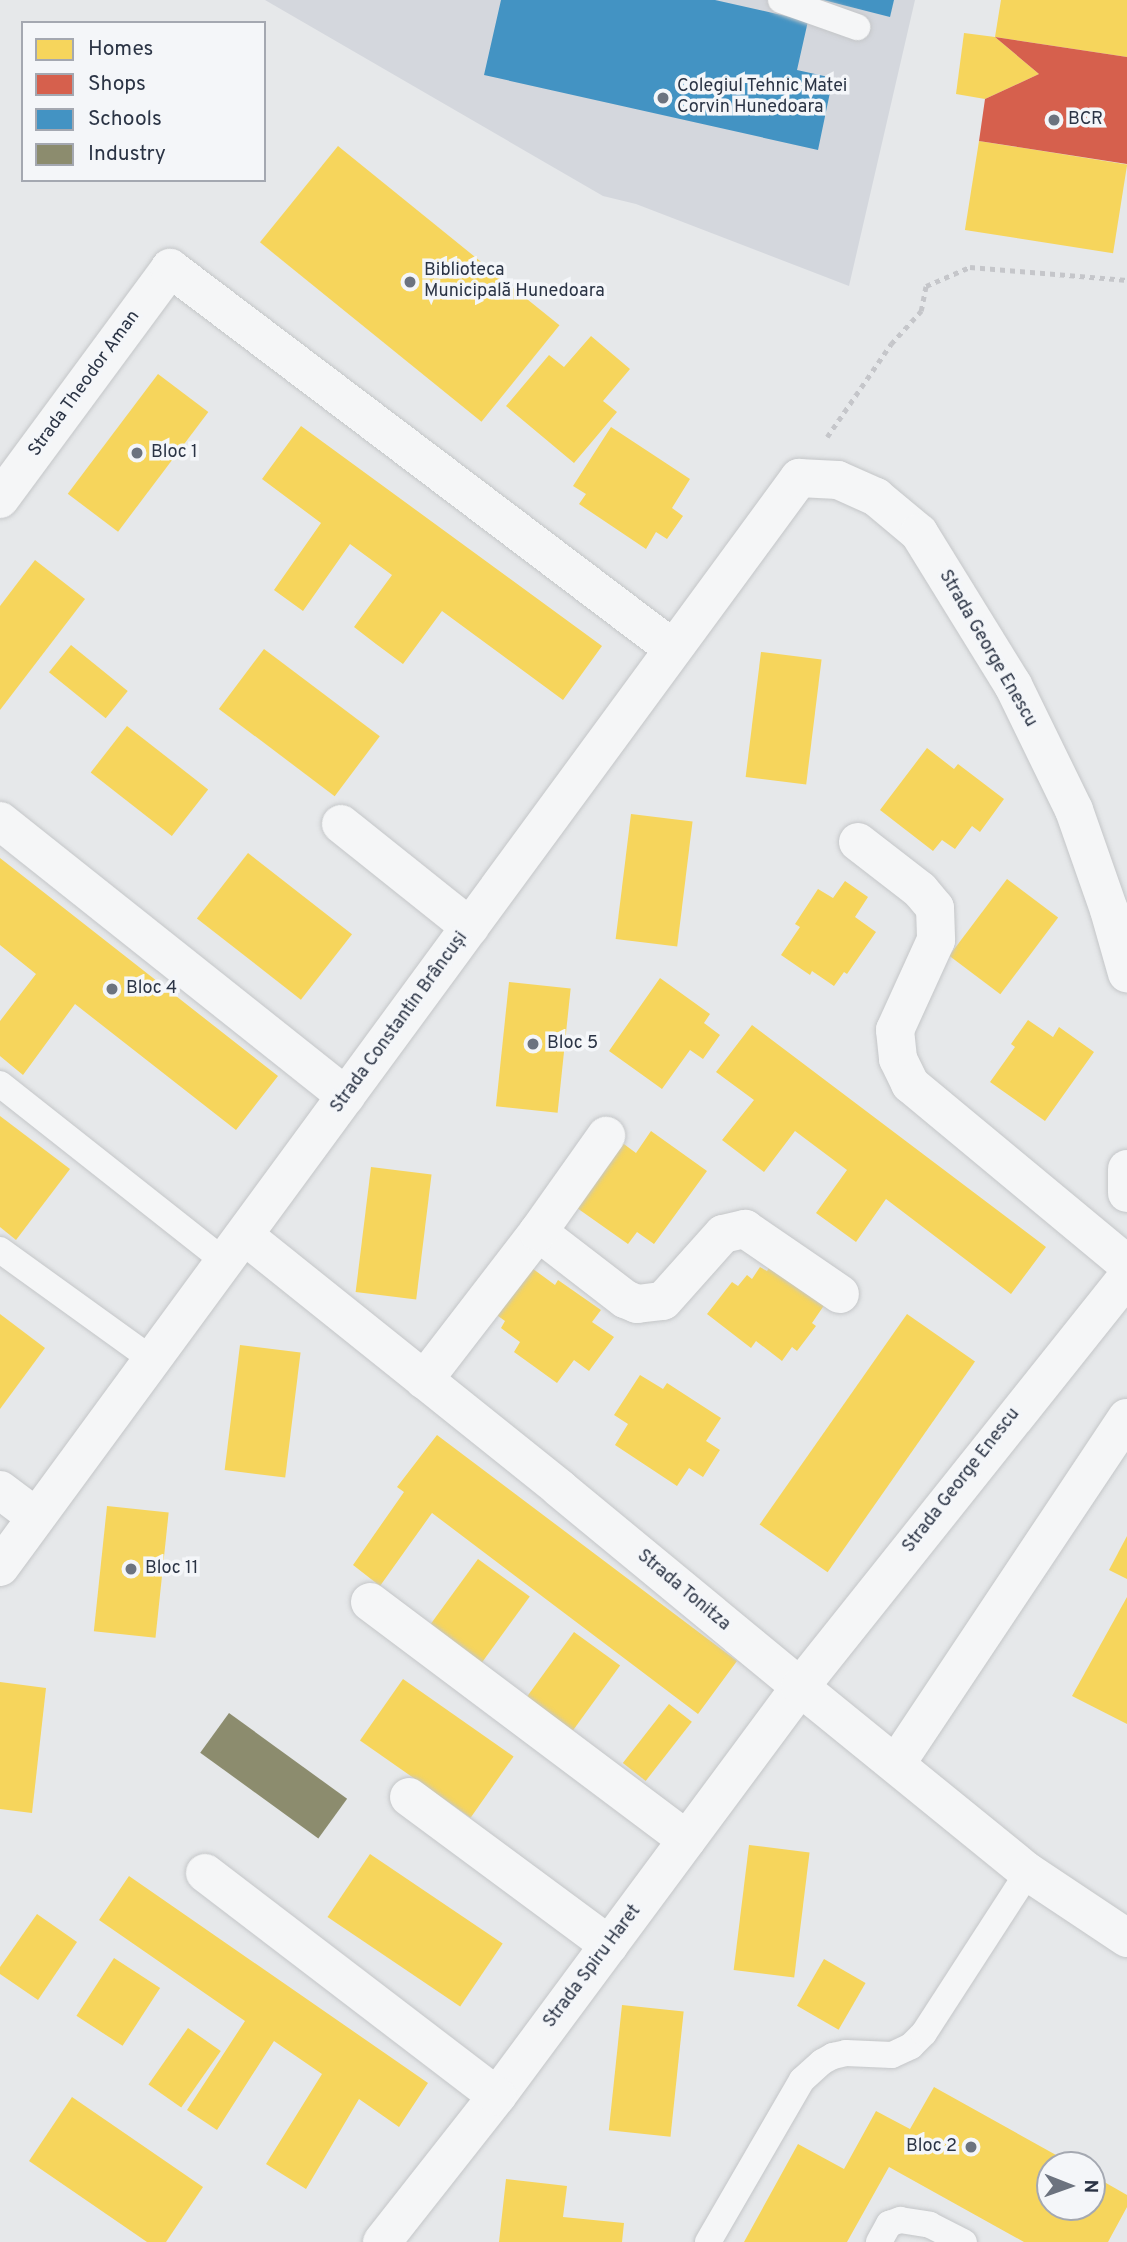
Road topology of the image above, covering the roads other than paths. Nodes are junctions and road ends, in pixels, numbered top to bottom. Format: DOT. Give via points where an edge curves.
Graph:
graph roads {
  1 [pos="781,0"];
  2 [pos="857,27"];
  3 [pos="799,478"];
  4 [pos="0,499"];
  5 [pos="672,648"];
  6 [pos="0,821"];
  7 [pos="341,824"];
  8 [pos="858,842"];
  9 [pos="470,927"];
  10 [pos="1127,973"];
  11 [pos="0,1084"];
  12 [pos="346,1096"];
  13 [pos="606,1136"];
  14 [pos="1127,1169"];
  15 [pos="1127,1193"];
  16 [pos="538,1232"];
  17 [pos="235,1249"];
  18 [pos="0,1250"];
  19 [pos="1127,1264"];
  20 [pos="1127,1277"];
  21 [pos="840,1294"];
  22 [pos="151,1359"];
  23 [pos="424,1380"];
  24 [pos="1127,1418"];
  25 [pos="0,1490"];
  26 [pos="36,1517"];
  27 [pos="0,1567"];
  28 [pos="370,1602"];
  29 [pos="800,1687"];
  30 [pos="896,1764"];
  31 [pos="409,1797"];
  32 [pos="687,1840"];
  33 [pos="1028,1872"];
  34 [pos="205,1874"];
  35 [pos="1127,1938"];
  36 [pos="609,1945"];
  37 [pos="497,2096"];
  38 [pos="382,2242"];
  39 [pos="708,2242"];
  40 [pos="879,2242"];
  41 [pos="964,2242"];
  1 -- 2 [label="lane"];
  3 -- 5 [label="street, Strada Constantin Brâncuși"];
  3 -- 10 [label="street, Strada George Enescu" via="838,480 876,497 919,534 1013,685 1074,810"];
  4 -- 5 [label="street, Strada Theodor Aman" via="170,268"];
  5 -- 9 [label="street, Strada Constantin Brâncuși"];
  6 -- 12 [label="street"];
  7 -- 9 [label="street"];
  8 -- 19 [label="street" via="920,890 935,908 936,940 895,1030 898,1059 910,1084"];
  9 -- 12 [label="street, Strada Constantin Brâncuși"];
  11 -- 17 [label="lane"];
  12 -- 17 [label="street, Strada Constantin Brâncuși"];
  13 -- 16 [label="street"];
  14 -- 15 [label="street"];
  16 -- 21 [label="street" via="637,1304 663,1301 723,1234 745,1229"];
  16 -- 23 [label="street"];
  17 -- 22 [label="street, Strada Constantin Brâncuși"];
  17 -- 23 [label="street, Strada Tonitza"];
  18 -- 22 [label="lane"];
  20 -- 29 [label="street, Strada George Enescu"];
  22 -- 26 [label="street, Strada Constantin Brâncuși"];
  23 -- 29 [label="street, Strada Tonitza"];
  24 -- 30 [label="street"];
  25 -- 26 [label="street"];
  26 -- 27 [label="street, Strada Constantin Brâncuși"];
  28 -- 32 [label="street"];
  29 -- 30 [label="street, Strada Tonitza"];
  29 -- 32 [label="street, Strada Spiru Haret"];
  30 -- 33 [label="street, Strada Tonitza"];
  31 -- 36 [label="street"];
  32 -- 36 [label="street, Strada Spiru Haret"];
  33 -- 35 [label="street, Strada Tonitza"];
  33 -- 39 [label="lane" via="911,2046 892,2055 833,2056 802,2080"];
  34 -- 37 [label="street"];
  36 -- 37 [label="street, Strada Spiru Haret"];
  37 -- 38 [label="street, Strada Spiru Haret"];
  40 -- 41 [label="lane" via="888,2224 901,2220 930,2225"];
}
